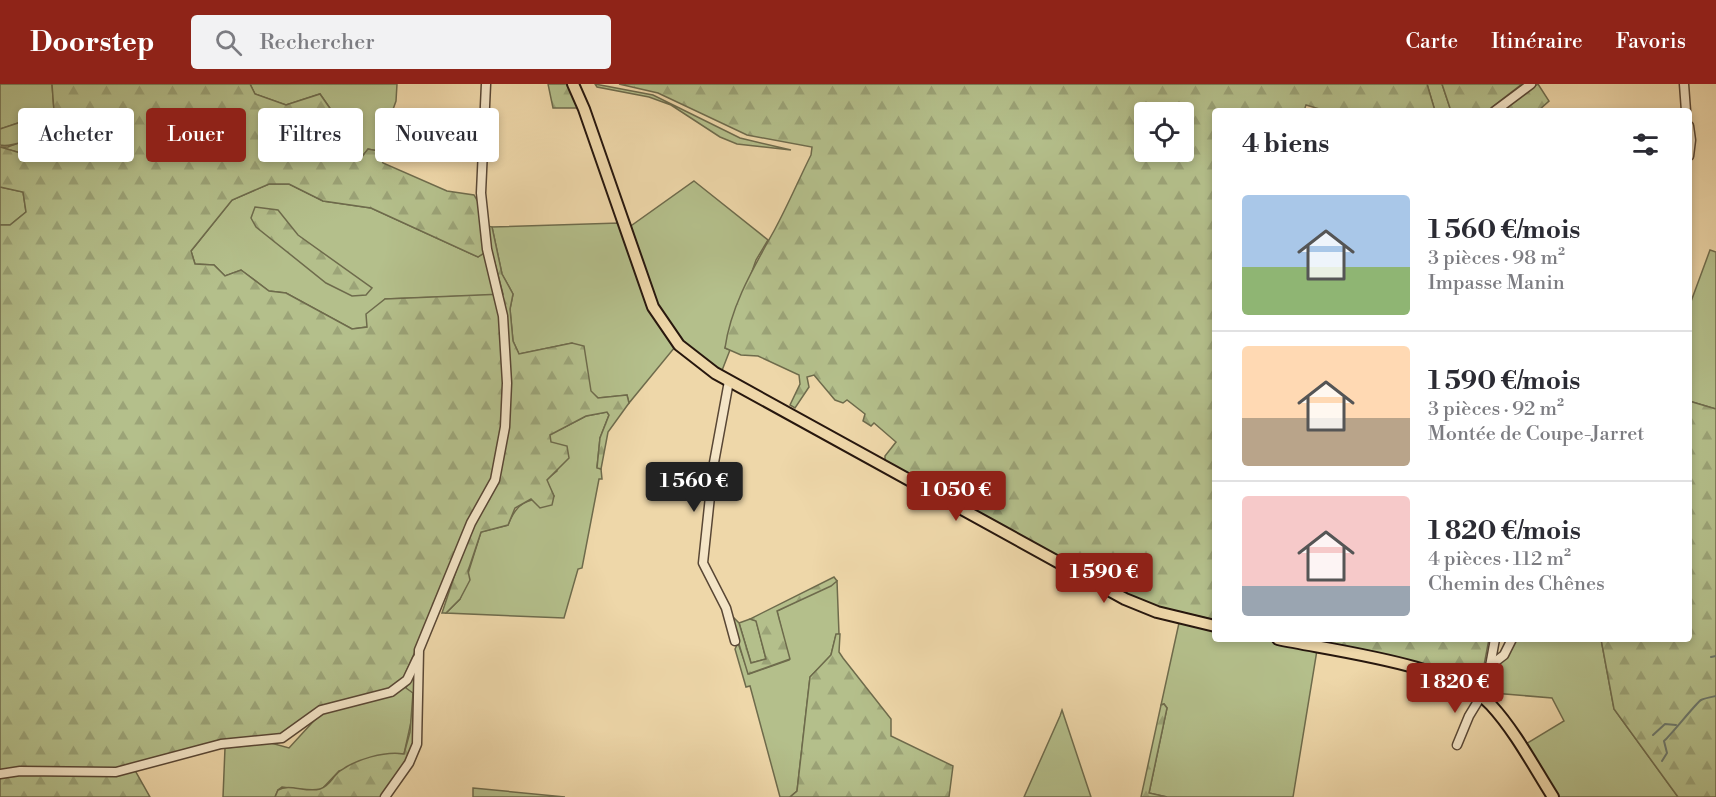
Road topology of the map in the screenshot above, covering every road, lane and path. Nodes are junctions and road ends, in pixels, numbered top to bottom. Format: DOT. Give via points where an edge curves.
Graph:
graph roads {
  1 [pos="486,84"];
  2 [pos="573,84"];
  3 [pos="1531,84"];
  4 [pos="1684,84"];
  5 [pos="1499,108"];
  6 [pos="1686,108"];
  7 [pos="729,381"];
  8 [pos="1212,625"];
  9 [pos="735,641"];
  10 [pos="1292,642"];
  11 [pos="1495,642"];
  12 [pos="1510,642"];
  13 [pos="417,659"];
  14 [pos="1491,666"];
  15 [pos="1480,697"];
  16 [pos="1457,745"];
  17 [pos="0,774"];
  18 [pos="386,797"];
  19 [pos="1552,797"];
  1 -- 13 [label="street" via="481,199 487,249 503,316 505,428 495,480 471,523"];
  2 -- 7 [label="main road" via="652,307 686,352"];
  3 -- 5 [label="street"];
  4 -- 6 [label="street"];
  7 -- 8 [label="main road" via="1125,599 1157,612"];
  7 -- 9 [label="street" via="713,468 703,563 726,608"];
  10 -- 15 [label="main road" via="1417,669 1446,678"];
  11 -- 14 [label="street"];
  12 -- 14 [label="street" via="1504,655"];
  13 -- 17 [label="street" via="407,680 397,688 321,710 282,738 221,744 116,772"];
  13 -- 18 [label="street" via="417,744"];
  14 -- 15 [label="street"];
  15 -- 16 [label="street"];
  15 -- 19 [label="main road" via="1498,714"];
}
